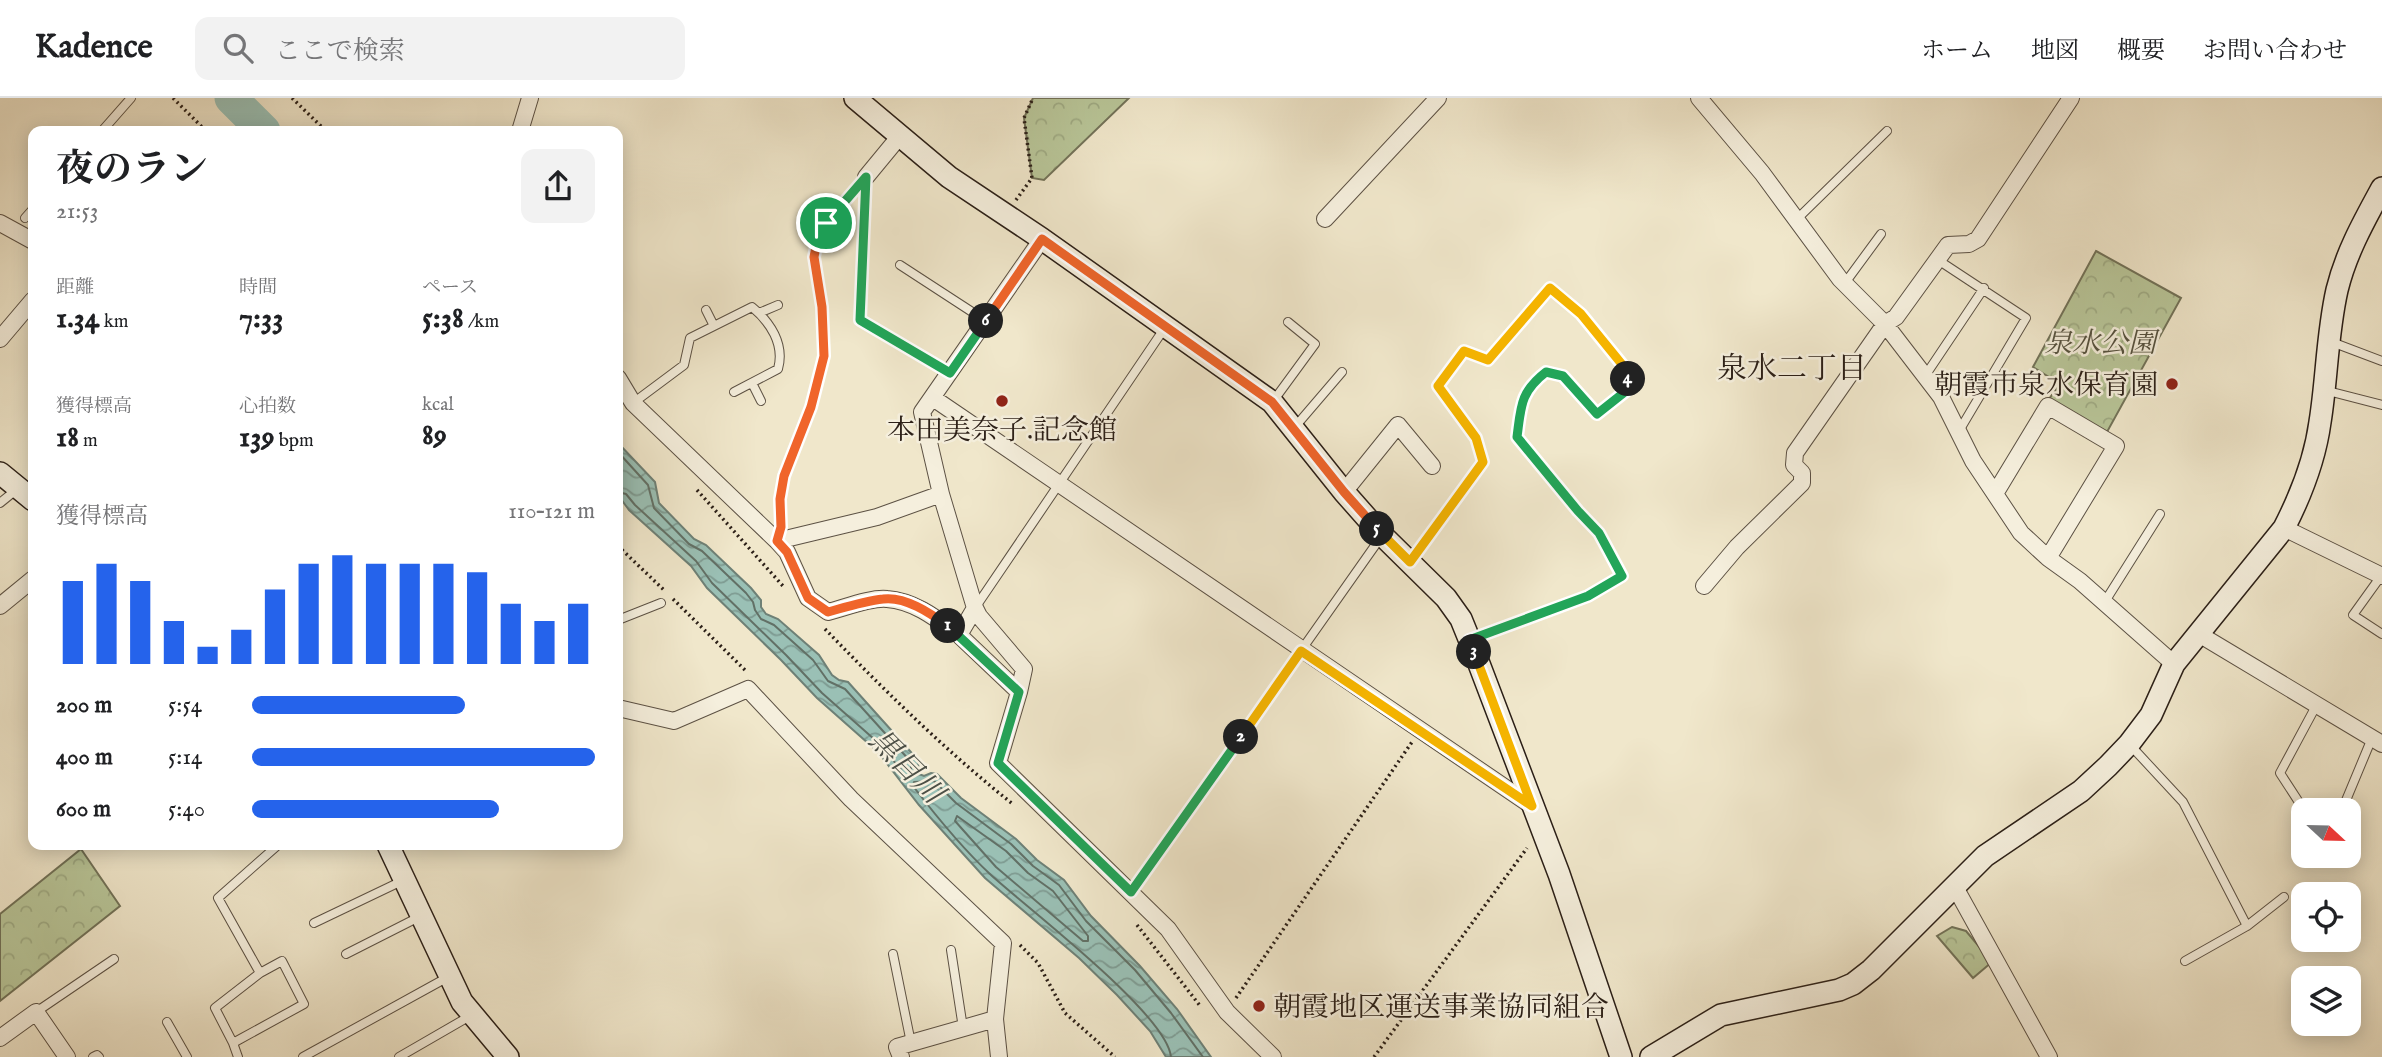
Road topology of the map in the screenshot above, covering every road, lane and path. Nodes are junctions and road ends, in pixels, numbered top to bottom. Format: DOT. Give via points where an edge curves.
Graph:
graph roads {
  1 [pos="131,98"];
  2 [pos="173,98"];
  3 [pos="292,98"];
  4 [pos="530,98"];
  5 [pos="855,98"];
  6 [pos="1033,98"];
  7 [pos="1438,98"];
  8 [pos="1699,98"];
  9 [pos="2071,98"];
  10 [pos="106,126"];
  11 [pos="201,126"];
  12 [pos="321,126"];
  13 [pos="522,126"];
  14 [pos="1887,131"];
  15 [pos="899,137"];
  16 [pos="866,177"];
  17 [pos="2380,196"];
  18 [pos="28,215"];
  19 [pos="1004,215"];
  20 [pos="25,218"];
  21 [pos="1325,219"];
  22 [pos="1796,220"];
  23 [pos="0,223"];
  24 [pos="1881,234"];
  25 [pos="28,238"];
  26 [pos="1042,239"];
  27 [pos="1938,260"];
  28 [pos="900,265"];
  29 [pos="1845,283"];
  30 [pos="1983,288"];
  31 [pos="778,305"];
  32 [pos="28,306"];
  33 [pos="706,310"];
  34 [pos="759,313"];
  35 [pos="986,321"];
  36 [pos="1288,322"];
  37 [pos="1885,324"];
  38 [pos="713,326"];
  39 [pos="1166,326"];
  40 [pos="0,339"];
  41 [pos="2329,341"];
  42 [pos="2382,361"];
  43 [pos="1342,372"];
  44 [pos="950,373"];
  45 [pos="1925,376"];
  46 [pos="752,383"];
  47 [pos="623,386"];
  48 [pos="2324,390"];
  49 [pos="734,392"];
  50 [pos="933,398"];
  51 [pos="761,401"];
  52 [pos="1272,402"];
  53 [pos="633,403"];
  54 [pos="2382,405"];
  55 [pos="1294,428"];
  56 [pos="1959,430"];
  57 [pos="1432,466"];
  58 [pos="0,473"];
  59 [pos="690,482"];
  60 [pos="1059,484"];
  61 [pos="1344,492"];
  62 [pos="1996,492"];
  63 [pos="26,494"];
  64 [pos="941,494"];
  65 [pos="0,503"];
  66 [pos="2160,514"];
  67 [pos="2284,528"];
  68 [pos="1382,535"];
  69 [pos="777,541"];
  70 [pos="2048,558"];
  71 [pos="1410,562"];
  72 [pos="2381,576"];
  73 [pos="28,583"];
  74 [pos="1704,586"];
  75 [pos="791,594"];
  76 [pos="661,603"];
  77 [pos="2104,603"];
  78 [pos="0,606"];
  79 [pos="975,608"];
  80 [pos="623,618"];
  81 [pos="819,624"];
  82 [pos="2197,633"];
  83 [pos="2382,634"];
  84 [pos="959,635"];
  85 [pos="1469,640"];
  86 [pos="1301,651"];
  87 [pos="2174,664"];
  88 [pos="1019,692"];
  89 [pos="2316,706"];
  90 [pos="623,709"];
  91 [pos="1420,729"];
  92 [pos="2377,741"];
  93 [pos="2129,744"];
  94 [pos="2296,798"];
  95 [pos="2349,798"];
  96 [pos="1532,806"];
  97 [pos="1018,808"];
  98 [pos="1541,829"];
  99 [pos="272,850"];
  100 [pos="390,850"];
  101 [pos="404,880"];
  102 [pos="1955,887"];
  103 [pos="1131,892"];
  104 [pos="2284,897"];
  105 [pos="421,916"];
  106 [pos="1131,919"];
  107 [pos="314,923"];
  108 [pos="2248,926"];
  109 [pos="951,950"];
  110 [pos="346,954"];
  111 [pos="893,954"];
  112 [pos="114,959"];
  113 [pos="2185,961"];
  114 [pos="260,973"];
  115 [pos="450,976"];
  116 [pos="36,1012"];
  117 [pos="1227,1012"];
  118 [pos="1207,1013"];
  119 [pos="473,1015"];
  120 [pos="995,1019"];
  121 [pos="167,1022"];
  122 [pos="963,1028"];
  123 [pos="0,1038"];
  124 [pos="233,1043"];
  125 [pos="906,1050"];
  126 [pos="67,1057"];
  127 [pos="187,1057"];
  128 [pos="238,1057"];
  129 [pos="303,1057"];
  130 [pos="399,1057"];
  131 [pos="508,1057"];
  132 [pos="999,1057"];
  133 [pos="1273,1057"];
  134 [pos="1374,1057"];
  135 [pos="1621,1057"];
  136 [pos="1651,1057"];
  137 [pos="2049,1057"];
  1 -- 10 [label="lane"];
  2 -- 11 [label="path"];
  3 -- 12 [label="path"];
  4 -- 13 [label="street"];
  5 -- 15 [label="street"];
  6 -- 19 [label="path" via="1024,118 1032,178"];
  7 -- 21 [label="street"];
  8 -- 22 [label="street"];
  9 -- 27 [label="street" via="1978,239 1948,245"];
  14 -- 22 [label="lane"];
  15 -- 16 [label="street"];
  15 -- 19 [label="street"];
  16 -- 44 [label="lane" via="860,320"];
  16 -- 69 [label="path" via="826,223 815,247 824,356 811,407 784,476"];
  17 -- 41 [label="street" via="2345,262"];
  18 -- 20 [label="lane"];
  19 -- 26 [label="street"];
  22 -- 29 [label="street"];
  23 -- 25 [label="street"];
  24 -- 29 [label="lane"];
  26 -- 35 [label="street"];
  26 -- 39 [label="street"];
  27 -- 30 [label="lane"];
  27 -- 37 [label="street" via="1896,317"];
  28 -- 35 [label="lane"];
  29 -- 37 [label="street"];
  30 -- 45 [label="lane"];
  30 -- 56 [label="lane" via="2026,317"];
  31 -- 34 [label="lane"];
  32 -- 40 [label="street"];
  33 -- 38 [label="lane"];
  34 -- 38 [label="lane" via="751,307"];
  34 -- 46 [label="lane" via="768,320 782,354 778,369"];
  35 -- 44 [label="street"];
  36 -- 52 [label="lane" via="1315,344"];
  37 -- 45 [label="street"];
  37 -- 74 [label="street" via="1795,453 1801,483"];
  38 -- 53 [label="lane" via="690,338 684,365"];
  39 -- 52 [label="street"];
  39 -- 60 [label="lane"];
  41 -- 42 [label="lane"];
  41 -- 48 [label="street"];
  43 -- 55 [label="lane"];
  44 -- 50 [label="street"];
  45 -- 56 [label="street"];
  46 -- 49 [label="lane"];
  46 -- 51 [label="lane"];
  47 -- 53 [label="street"];
  48 -- 54 [label="lane"];
  48 -- 67 [label="street" via="2315,451"];
  50 -- 60 [label="street"];
  50 -- 64 [label="street" via="922,412"];
  52 -- 55 [label="street"];
  53 -- 69 [label="street"];
  55 -- 61 [label="street"];
  56 -- 62 [label="street" via="1973,461"];
  57 -- 61 [label="street" via="1398,425"];
  58 -- 63 [label="street"];
  59 -- 75 [label="path"];
  60 -- 79 [label="lane"];
  60 -- 86 [label="street"];
  61 -- 68 [label="street"];
  62 -- 70 [label="street" via="2021,533"];
  62 -- 70 [label="street" via="2048,406 2116,446"];
  63 -- 65 [label="lane"];
  64 -- 69 [label="street" via="877,517"];
  64 -- 79 [label="street"];
  66 -- 77 [label="lane"];
  67 -- 72 [label="street"];
  67 -- 82 [label="street"];
  68 -- 71 [label="street"];
  68 -- 86 [label="lane"];
  69 -- 84 [label="street" via="787,552 808,598 828,612 885,598 929,612"];
  70 -- 77 [label="street"];
  71 -- 85 [label="street" via="1446,598"];
  71 -- 85 [label="lane" via="1483,462 1476,438 1438,386 1464,351 1488,360 1550,288 1581,314 1629,373 1626,391 1597,414 1563,376 1546,372 1522,399 1517,437 1599,533 1622,576 1588,596"];
  72 -- 83 [label="lane" via="2353,615"];
  73 -- 78 [label="street"];
  76 -- 80 [label="lane"];
  77 -- 87 [label="street"];
  79 -- 84 [label="street"];
  79 -- 88 [label="street" via="1024,668"];
  81 -- 97 [label="path" via="923,726"];
  82 -- 87 [label="street"];
  82 -- 89 [label="street"];
  84 -- 88 [label="street"];
  85 -- 96 [label="street"];
  86 -- 91 [label="street"];
  86 -- 103 [label="lane"];
  87 -- 93 [label="street" via="2151,715"];
  88 -- 103 [label="street" via="998,763"];
  89 -- 92 [label="street"];
  89 -- 94 [label="lane" via="2280,773"];
  90 -- 120 [label="street" via="674,721 748,689 851,799 1003,943"];
  91 -- 96 [label="street"];
  91 -- 117 [label="path"];
  92 -- 95 [label="lane"];
  93 -- 102 [label="street" via="2081,791 1985,856"];
  93 -- 108 [label="lane" via="2183,802"];
  96 -- 98 [label="street"];
  98 -- 134 [label="path"];
  98 -- 135 [label="street"];
  99 -- 114 [label="lane" via="218,898"];
  100 -- 101 [label="street"];
  101 -- 105 [label="street"];
  101 -- 107 [label="lane"];
  102 -- 136 [label="street" via="1853,984 1721,1015"];
  102 -- 137 [label="street"];
  103 -- 117 [label="street" via="1168,929"];
  104 -- 108 [label="lane"];
  105 -- 110 [label="lane"];
  105 -- 115 [label="street"];
  106 -- 118 [label="path"];
  108 -- 113 [label="lane"];
  109 -- 122 [label="lane"];
  111 -- 125 [label="lane"];
  112 -- 116 [label="lane"];
  114 -- 124 [label="lane" via="215,1008"];
  114 -- 124 [label="lane" via="282,961 304,1004"];
  115 -- 119 [label="street"];
  115 -- 129 [label="lane"];
  116 -- 123 [label="street"];
  116 -- 126 [label="street"];
  117 -- 133 [label="street"];
  119 -- 130 [label="lane"];
  119 -- 131 [label="street"];
  120 -- 122 [label="street"];
  120 -- 132 [label="street"];
  121 -- 127 [label="lane"];
  122 -- 125 [label="street"];
  124 -- 128 [label="lane"];
}
